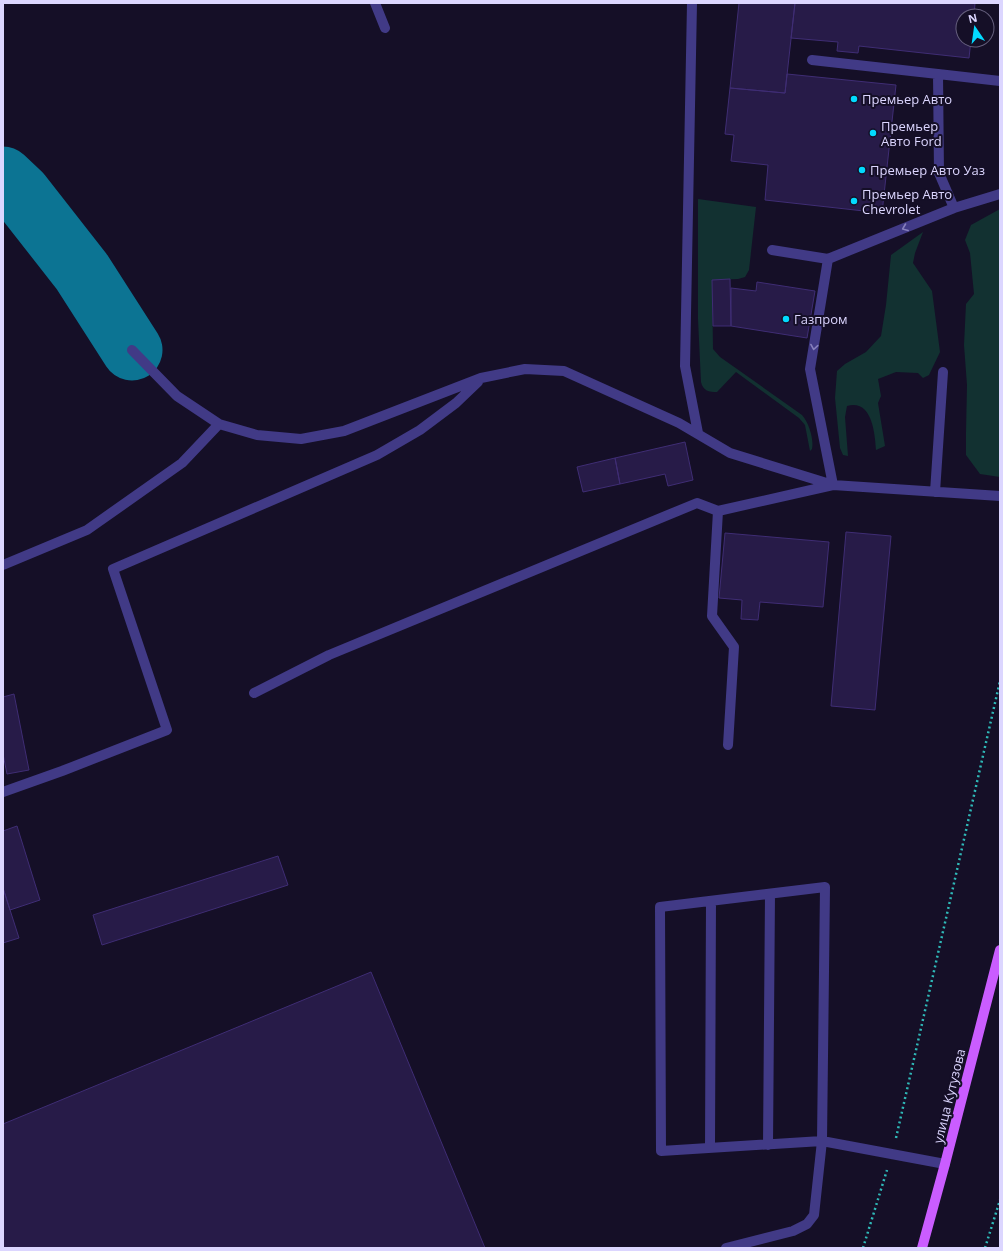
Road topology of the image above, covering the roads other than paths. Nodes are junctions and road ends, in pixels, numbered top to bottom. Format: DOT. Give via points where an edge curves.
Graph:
graph roads {
  1 [pos="375,3"];
  2 [pos="692,3"];
  3 [pos="385,28"];
  4 [pos="812,60"];
  5 [pos="938,74"];
  6 [pos="1000,81"];
  7 [pos="1000,194"];
  8 [pos="954,208"];
  9 [pos="772,250"];
  10 [pos="828,259"];
  11 [pos="132,350"];
  12 [pos="943,372"];
  13 [pos="481,378"];
  14 [pos="219,424"];
  15 [pos="698,433"];
  16 [pos="833,485"];
  17 [pos="935,492"];
  18 [pos="1000,496"];
  19 [pos="718,511"];
  20 [pos="3,564"];
  21 [pos="254,692"];
  22 [pos="728,745"];
  23 [pos="3,792"];
  24 [pos="770,894"];
  25 [pos="711,901"];
  26 [pos="1000,950"];
  27 [pos="822,1142"];
  28 [pos="768,1145"];
  29 [pos="710,1148"];
  30 [pos="945,1164"];
  31 [pos="726,1248"];
  32 [pos="922,1248"];
  1 -- 3 [label="lane"];
  2 -- 15 [label="lane" via="685,366"];
  4 -- 5 [label="lane"];
  5 -- 6 [label="lane"];
  5 -- 8 [label="lane" via="939,173"];
  7 -- 8 [label="lane"];
  8 -- 10 [label="lane, one-way"];
  9 -- 10 [label="lane"];
  10 -- 16 [label="lane, one-way" via="810,369"];
  11 -- 14 [label="lane" via="177,396"];
  12 -- 17 [label="lane"];
  13 -- 14 [label="lane" via="344,431 301,439 258,435"];
  13 -- 15 [label="lane" via="525,370 564,371 679,422"];
  13 -- 23 [label="lane" via="456,403 426,426 377,455 113,569 167,730"];
  14 -- 20 [label="lane" via="182,463 86,530"];
  15 -- 16 [label="lane" via="730,453"];
  16 -- 17 [label="lane"];
  16 -- 19 [label="lane"];
  17 -- 18 [label="lane"];
  19 -- 21 [label="lane" via="697,503 329,655"];
  19 -- 22 [label="lane" via="712,616 734,647"];
  24 -- 25 [label="lane"];
  24 -- 27 [label="lane" via="825,887"];
  24 -- 28 [label="lane"];
  25 -- 29 [label="lane"];
  25 -- 29 [label="lane" via="660,907 661,1151"];
  26 -- 30 [label="main road, улица Кутузова"];
  27 -- 28 [label="lane"];
  27 -- 30 [label="lane"];
  27 -- 31 [label="lane" via="814,1215 807,1224 793,1231"];
  28 -- 29 [label="lane"];
  30 -- 32 [label="main road, улица Кутузова"];
}
